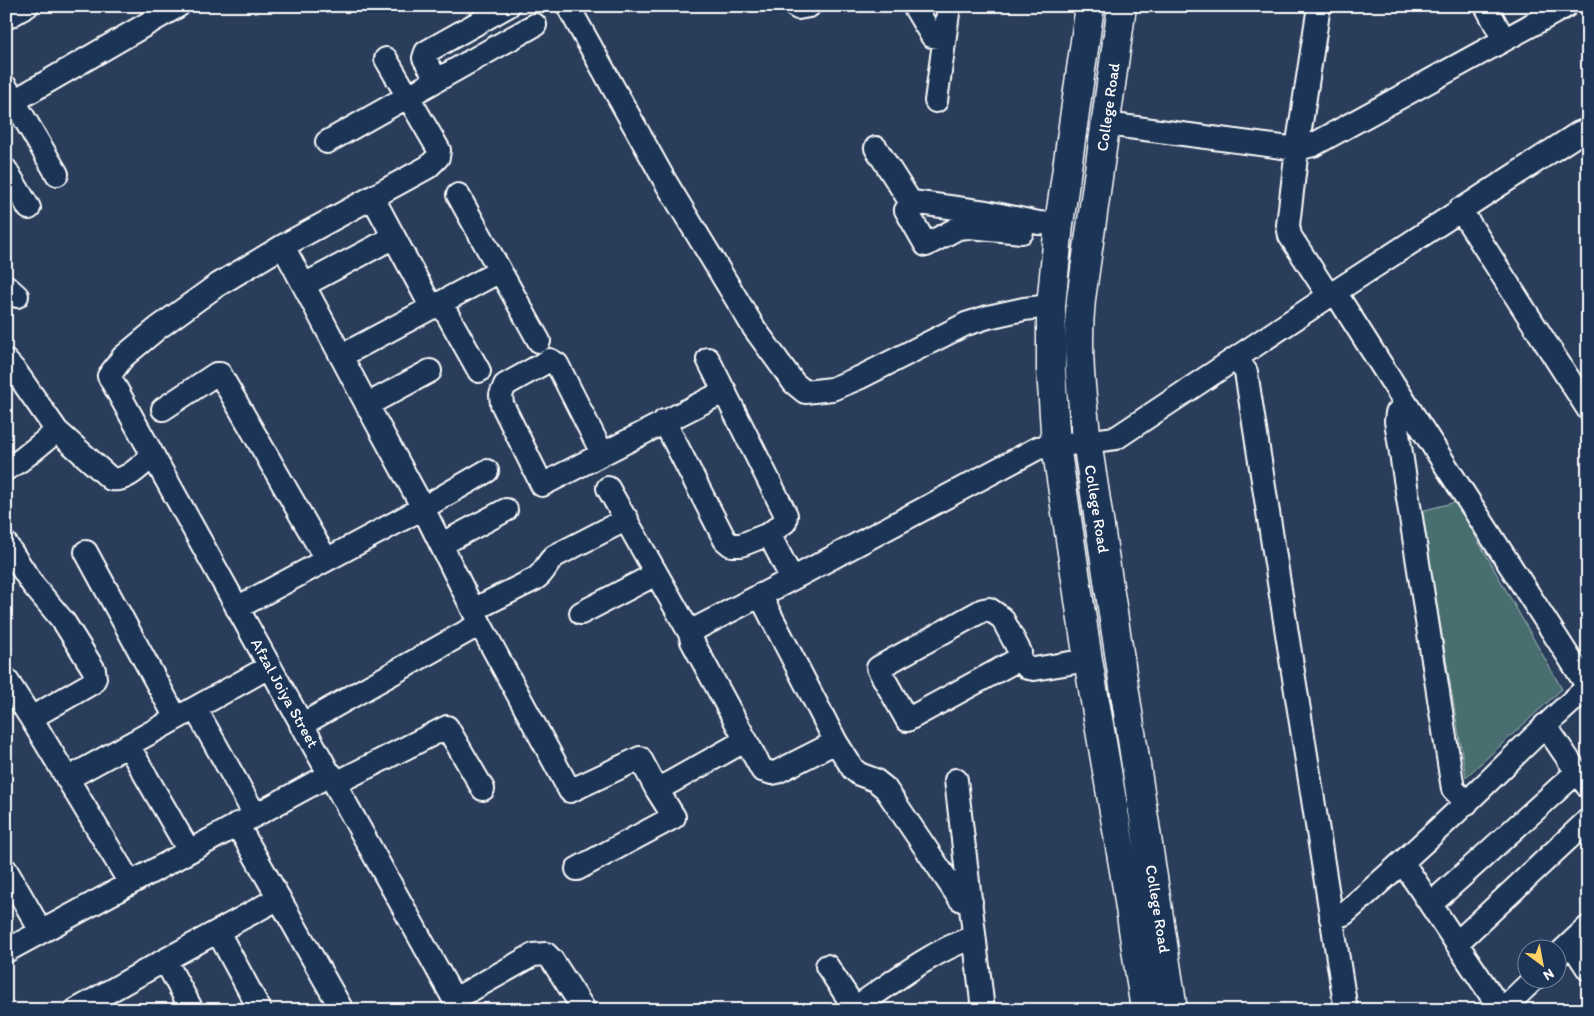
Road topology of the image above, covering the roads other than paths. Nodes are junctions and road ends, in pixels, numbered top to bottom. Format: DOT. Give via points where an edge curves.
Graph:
graph roads {
  1 [pos="27,6"];
  2 [pos="508,6"];
  3 [pos="568,6"];
  4 [pos="795,6"];
  5 [pos="808,6"];
  6 [pos="914,6"];
  7 [pos="950,6"];
  8 [pos="1090,6"];
  9 [pos="1122,6"];
  10 [pos="1318,6"];
  11 [pos="1486,6"];
  12 [pos="1566,6"];
  13 [pos="171,8"];
  14 [pos="6,18"];
  15 [pos="535,25"];
  16 [pos="944,38"];
  17 [pos="1504,40"];
  18 [pos="386,59"];
  19 [pos="437,80"];
  20 [pos="1079,92"];
  21 [pos="10,94"];
  22 [pos="408,96"];
  23 [pos="1110,96"];
  24 [pos="936,101"];
  25 [pos="1106,124"];
  26 [pos="1588,133"];
  27 [pos="327,142"];
  28 [pos="876,148"];
  29 [pos="1296,149"];
  30 [pos="6,170"];
  31 [pos="57,174"];
  32 [pos="458,195"];
  33 [pos="373,198"];
  34 [pos="912,202"];
  35 [pos="29,208"];
  36 [pos="1460,209"];
  37 [pos="1059,229"];
  38 [pos="394,237"];
  39 [pos="283,246"];
  40 [pos="500,271"];
  41 [pos="304,285"];
  42 [pos="1332,294"];
  43 [pos="436,305"];
  44 [pos="1051,306"];
  45 [pos="539,341"];
  46 [pos="341,356"];
  47 [pos="1236,358"];
  48 [pos="708,359"];
  49 [pos="6,361"];
  50 [pos="430,371"];
  51 [pos="479,371"];
  52 [pos="725,391"];
  53 [pos="367,405"];
  54 [pos="1406,405"];
  55 [pos="164,409"];
  56 [pos="1588,409"];
  57 [pos="664,421"];
  58 [pos="57,431"];
  59 [pos="1087,441"];
  60 [pos="1056,445"];
  61 [pos="602,453"];
  62 [pos="153,455"];
  63 [pos="6,469"];
  64 [pos="487,471"];
  65 [pos="608,488"];
  66 [pos="423,508"];
  67 [pos="506,510"];
  68 [pos="626,519"];
  69 [pos="769,534"];
  70 [pos="6,544"];
  71 [pos="442,544"];
  72 [pos="86,552"];
  73 [pos="326,559"];
  74 [pos="14,572"];
  75 [pos="656,574"];
  76 [pos="792,579"];
  77 [pos="760,595"];
  78 [pos="237,608"];
  79 [pos="581,613"];
  80 [pos="478,616"];
  81 [pos="692,635"];
  82 [pos="1019,659"];
  83 [pos="1088,660"];
  84 [pos="270,667"];
  85 [pos="6,679"];
  86 [pos="1588,687"];
  87 [pos="185,713"];
  88 [pos="31,718"];
  89 [pos="301,724"];
  90 [pos="1545,725"];
  91 [pos="746,740"];
  92 [pos="836,742"];
  93 [pos="128,745"];
  94 [pos="333,779"];
  95 [pos="68,780"];
  96 [pos="956,780"];
  97 [pos="1583,780"];
  98 [pos="483,789"];
  99 [pos="657,790"];
  100 [pos="1467,802"];
  101 [pos="246,820"];
  102 [pos="1588,820"];
  103 [pos="189,851"];
  104 [pos="1403,863"];
  105 [pos="577,869"];
  106 [pos="6,870"];
  107 [pos="130,883"];
  108 [pos="279,898"];
  109 [pos="971,902"];
  110 [pos="1431,904"];
  111 [pos="1332,918"];
  112 [pos="1588,926"];
  113 [pos="41,931"];
  114 [pos="218,932"];
  115 [pos="974,936"];
  116 [pos="1457,943"];
  117 [pos="1566,948"];
  118 [pos="6,951"];
  119 [pos="1566,952"];
  120 [pos="164,960"];
  121 [pos="827,966"];
  122 [pos="1588,969"];
  123 [pos="1525,988"];
  124 [pos="458,1005"];
  125 [pos="583,1008"];
  126 [pos="856,1009"];
  127 [pos="76,1010"];
  128 [pos="192,1010"];
  129 [pos="260,1010"];
  130 [pos="342,1010"];
  131 [pos="983,1010"];
  132 [pos="1145,1010"];
  133 [pos="1173,1010"];
  134 [pos="1346,1010"];
  135 [pos="1502,1010"];
  1 -- 14 [label="street"];
  2 -- 19 [label="street" via="426,52 424,58"];
  3 -- 44 [label="street" via="665,181 754,328 794,383 805,392 832,389 861,377 966,324 1024,309"];
  4 -- 5 [label="street"];
  6 -- 16 [label="street" via="932,36"];
  7 -- 16 [label="street"];
  8 -- 20 [label="main road, College Road"];
  9 -- 23 [label="main road, College Road"];
  10 -- 29 [label="street"];
  11 -- 17 [label="street"];
  12 -- 17 [label="street"];
  13 -- 21 [label="street"];
  15 -- 19 [label="street"];
  16 -- 24 [label="street"];
  17 -- 29 [label="street" via="1313,145"];
  18 -- 22 [label="street"];
  19 -- 22 [label="street"];
  20 -- 23 [label="main road"];
  20 -- 37 [label="main road, College Road"];
  21 -- 31 [label="street"];
  22 -- 27 [label="street"];
  22 -- 33 [label="street" via="439,150 438,157 428,167"];
  23 -- 25 [label="main road, College Road"];
  25 -- 29 [label="street"];
  25 -- 59 [label="main road, College Road" via="1079,317 1079,376"];
  26 -- 36 [label="street" via="1578,133"];
  28 -- 34 [label="street"];
  29 -- 42 [label="street" via="1288,224 1290,236"];
  30 -- 35 [label="street"];
  32 -- 40 [label="street"];
  33 -- 38 [label="street"];
  33 -- 39 [label="street"];
  34 -- 37 [label="street" via="986,212"];
  34 -- 37 [label="street" via="906,210 926,245 958,228"];
  36 -- 42 [label="street"];
  36 -- 56 [label="street"];
  37 -- 44 [label="main road, College Road"];
  38 -- 41 [label="street"];
  38 -- 43 [label="street"];
  39 -- 41 [label="street"];
  39 -- 62 [label="street, Afzal Joiya Street" via="216,286 158,328 123,357 109,376"];
  40 -- 43 [label="street"];
  40 -- 45 [label="street"];
  41 -- 46 [label="street"];
  42 -- 47 [label="street"];
  42 -- 54 [label="street"];
  43 -- 46 [label="street"];
  43 -- 51 [label="street"];
  44 -- 60 [label="main road, College Road" via="1050,370"];
  46 -- 53 [label="street"];
  47 -- 59 [label="street" via="1116,438"];
  47 -- 111 [label="street" via="1246,372"];
  48 -- 52 [label="street"];
  49 -- 58 [label="street"];
  50 -- 53 [label="street"];
  52 -- 57 [label="street"];
  52 -- 69 [label="street" via="786,515 785,522"];
  53 -- 66 [label="street"];
  54 -- 86 [label="street"];
  54 -- 100 [label="street" via="1397,413 1396,421 1453,789"];
  55 -- 73 [label="street" via="220,374"];
  57 -- 61 [label="street"];
  57 -- 69 [label="street" via="725,540 731,545 741,545"];
  58 -- 62 [label="street" via="111,479 124,478"];
  58 -- 63 [label="street"];
  59 -- 60 [label="street"];
  59 -- 133 [label="main road, College Road"];
  60 -- 76 [label="street" via="1038,448"];
  60 -- 83 [label="main road, College Road"];
  61 -- 61 [label="street" via="557,364 550,360 505,385 502,404 542,484"];
  62 -- 78 [label="street, Afzal Joiya Street"];
  64 -- 66 [label="street"];
  65 -- 68 [label="street"];
  66 -- 71 [label="street"];
  66 -- 73 [label="street"];
  67 -- 71 [label="street"];
  68 -- 75 [label="street"];
  68 -- 80 [label="street" via="555,556 549,561 544,574"];
  69 -- 76 [label="street"];
  70 -- 74 [label="street"];
  71 -- 80 [label="street"];
  72 -- 87 [label="street"];
  73 -- 78 [label="street"];
  74 -- 88 [label="street" via="34,585 64,622 96,678"];
  75 -- 79 [label="street"];
  75 -- 81 [label="street"];
  76 -- 77 [label="street"];
  77 -- 81 [label="street" via="699,627"];
  77 -- 92 [label="street"];
  78 -- 84 [label="street, Afzal Joiya Street"];
  80 -- 89 [label="street"];
  80 -- 99 [label="street" via="570,791 640,758"];
  81 -- 91 [label="street"];
  82 -- 82 [label="street" via="1020,652 1002,618 989,609 878,668 907,720"];
  82 -- 83 [label="street" via="1034,669"];
  83 -- 132 [label="main road, College Road"];
  84 -- 87 [label="street"];
  84 -- 89 [label="street, Afzal Joiya Street"];
  85 -- 88 [label="street"];
  86 -- 90 [label="street"];
  87 -- 93 [label="street"];
  87 -- 101 [label="street"];
  88 -- 95 [label="street"];
  89 -- 94 [label="street, Afzal Joiya Street"];
  90 -- 97 [label="street"];
  90 -- 100 [label="street"];
  91 -- 92 [label="street" via="762,770 772,773"];
  91 -- 99 [label="street"];
  92 -- 109 [label="street" via="853,769 885,788 960,899"];
  93 -- 95 [label="street"];
  93 -- 103 [label="street"];
  94 -- 98 [label="street" via="448,727"];
  94 -- 101 [label="street"];
  94 -- 124 [label="street, Afzal Joiya Street"];
  95 -- 107 [label="street"];
  96 -- 109 [label="street"];
  97 -- 110 [label="street"];
  99 -- 105 [label="street" via="674,818"];
  100 -- 104 [label="street"];
  101 -- 103 [label="street"];
  101 -- 108 [label="street"];
  102 -- 116 [label="street"];
  103 -- 107 [label="street"];
  104 -- 110 [label="street"];
  104 -- 111 [label="street" via="1344,914"];
  106 -- 113 [label="street"];
  107 -- 113 [label="street"];
  108 -- 114 [label="street"];
  108 -- 130 [label="street"];
  109 -- 115 [label="street"];
  110 -- 116 [label="street"];
  111 -- 134 [label="street"];
  112 -- 117 [label="street"];
  113 -- 118 [label="street"];
  114 -- 120 [label="street"];
  114 -- 129 [label="street"];
  115 -- 126 [label="street" via="932,956"];
  115 -- 131 [label="street"];
  116 -- 135 [label="street"];
  119 -- 122 [label="street"];
  120 -- 127 [label="street"];
  120 -- 128 [label="street"];
  121 -- 126 [label="street"];
  123 -- 135 [label="street"];
  124 -- 125 [label="street" via="533,955 546,954"];
}
